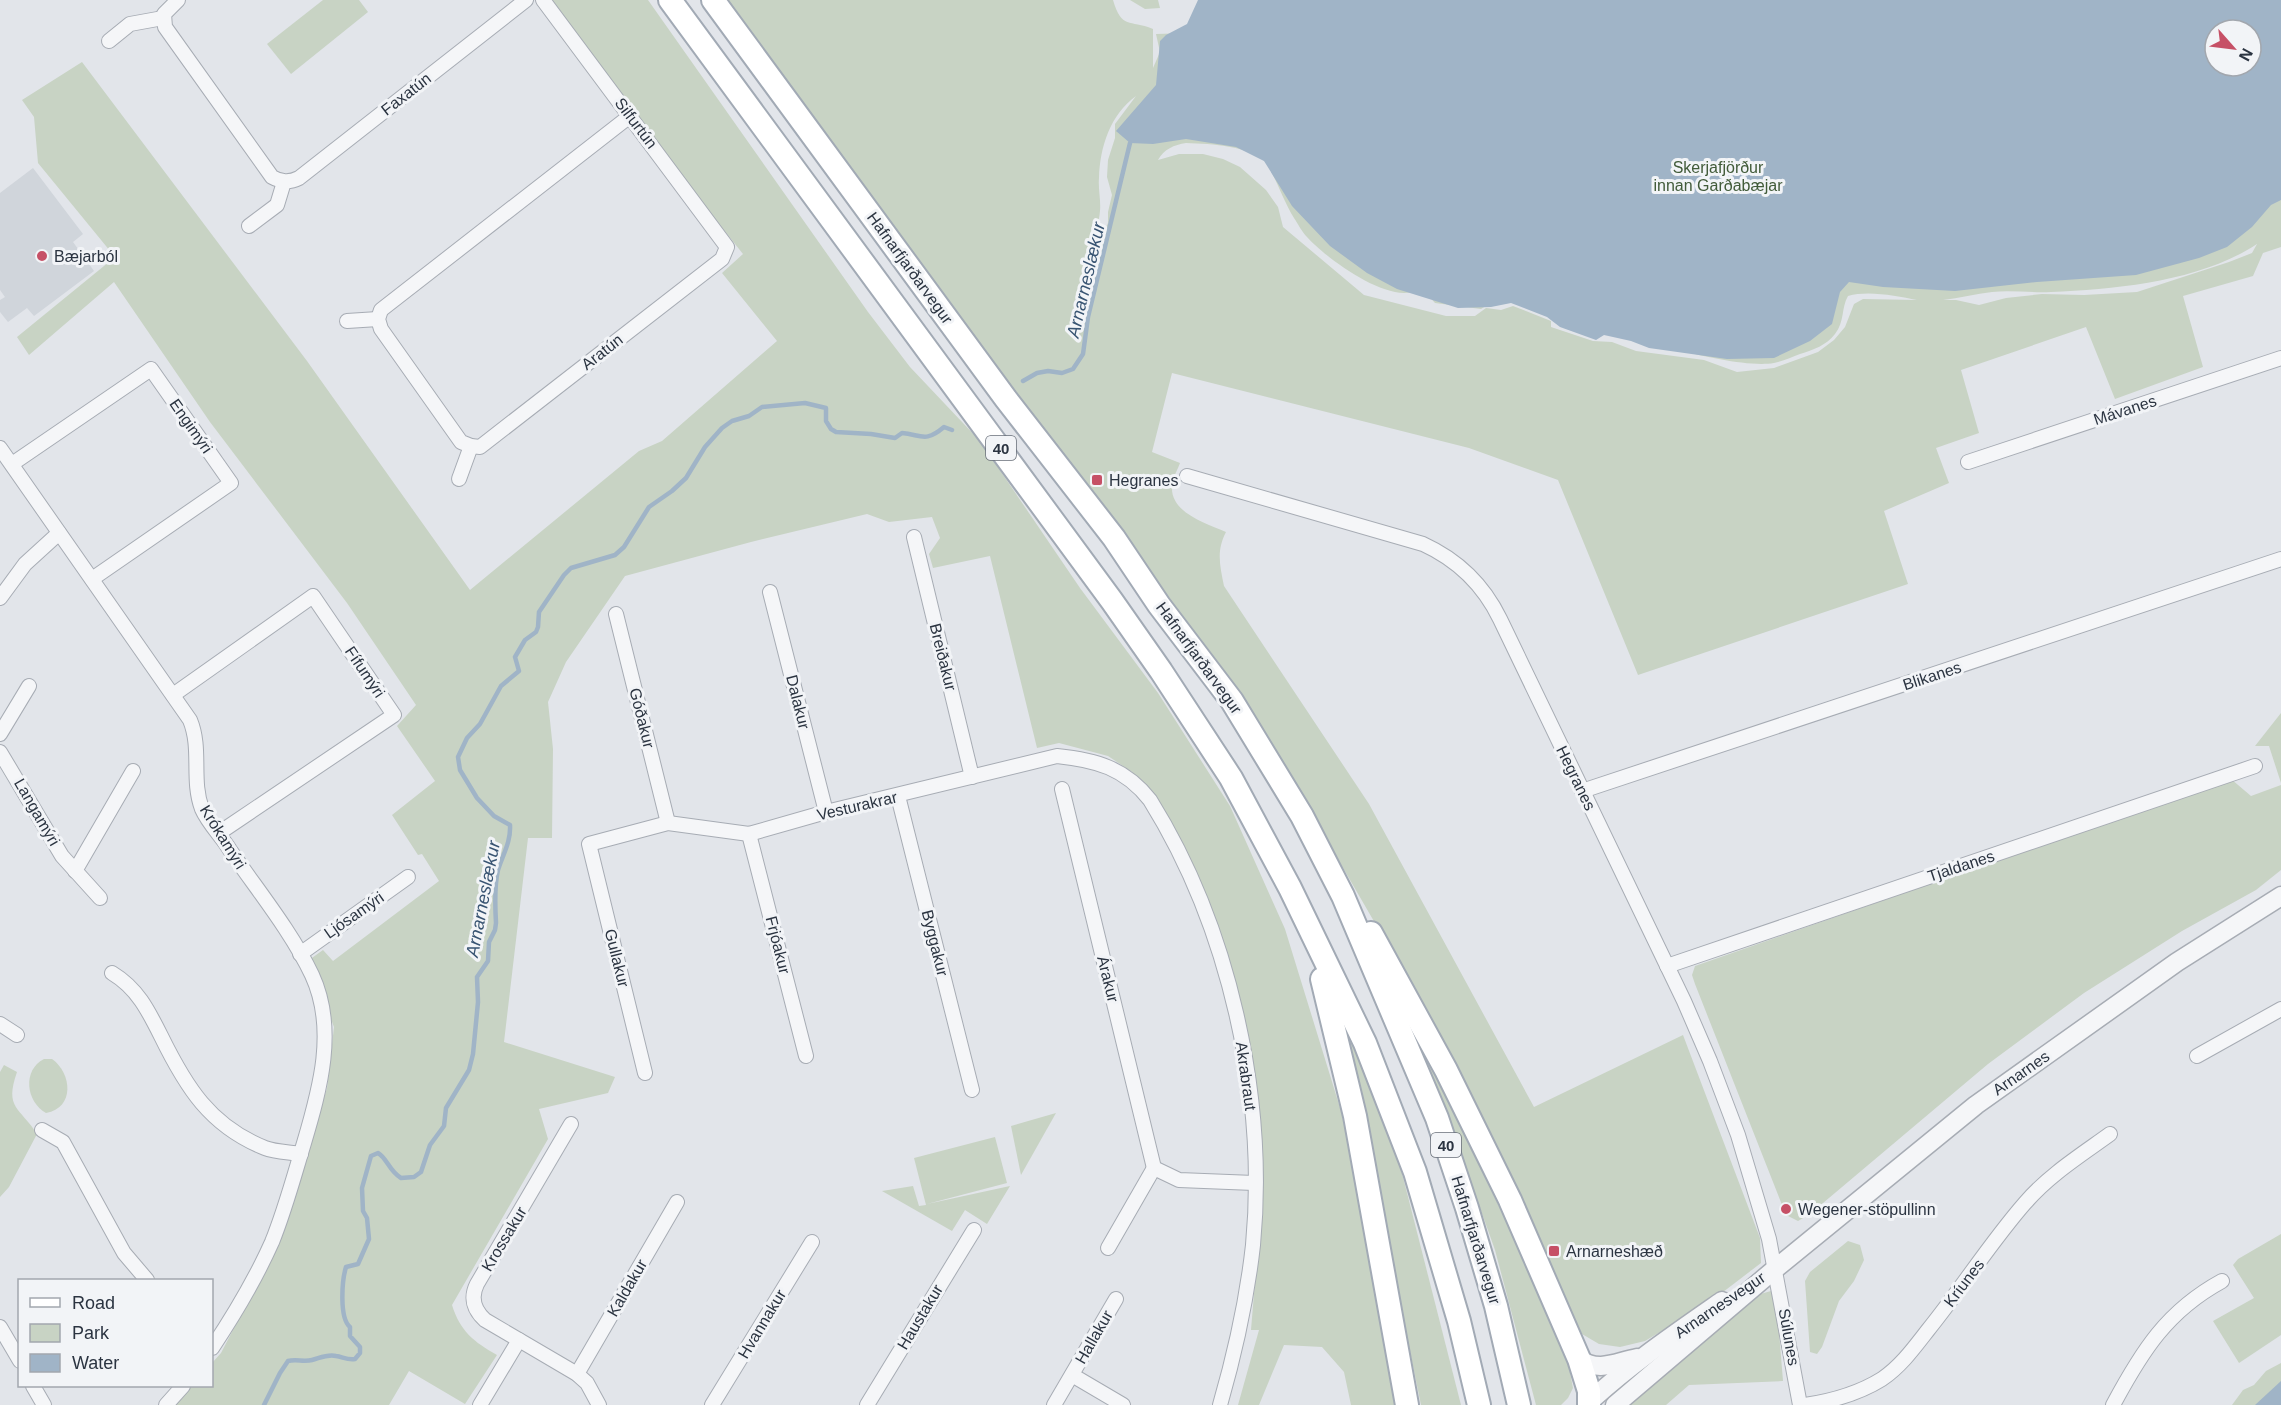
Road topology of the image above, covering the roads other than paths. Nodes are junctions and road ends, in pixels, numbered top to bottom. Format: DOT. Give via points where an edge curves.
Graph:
graph roads {
  1 [pos="178,0"];
  2 [pos="526,0"];
  3 [pos="543,0"];
  4 [pos="670,0"];
  5 [pos="712,0"];
  6 [pos="163,18"];
  7 [pos="109,41"];
  8 [pos="630,116"];
  9 [pos="284,182"];
  10 [pos="249,226"];
  11 [pos="727,247"];
  12 [pos="378,319"];
  13 [pos="347,321"];
  14 [pos="2281,358"];
  15 [pos="471,446"];
  16 [pos="0,448"];
  17 [pos="1968,462"];
  18 [pos="12,464"];
  19 [pos="1187,476"];
  20 [pos="459,479"];
  21 [pos="59,533"];
  22 [pos="914,537"];
  23 [pos="2281,559"];
  24 [pos="92,579"];
  25 [pos="2,588"];
  26 [pos="770,592"];
  27 [pos="616,614"];
  28 [pos="29,686"];
  29 [pos="173,695"];
  30 [pos="0,734"];
  31 [pos="0,752"];
  32 [pos="2255,766"];
  33 [pos="133,771"];
  34 [pos="1122,774"];
  35 [pos="972,777"];
  36 [pos="1062,789"];
  37 [pos="1582,791"];
  38 [pos="898,796"];
  39 [pos="826,812"];
  40 [pos="668,823"];
  41 [pos="219,833"];
  42 [pos="750,834"];
  43 [pos="589,844"];
  44 [pos="75,871"];
  45 [pos="408,877"];
  46 [pos="1343,896"];
  47 [pos="2281,896"];
  48 [pos="100,898"];
  49 [pos="1303,914"];
  50 [pos="300,954"];
  51 [pos="1667,966"];
  52 [pos="112,972"];
  53 [pos="2281,1009"];
  54 [pos="0,1024"];
  55 [pos="17,1035"];
  56 [pos="806,1056"];
  57 [pos="2197,1056"];
  58 [pos="645,1073"];
  59 [pos="972,1090"];
  60 [pos="572,1125"];
  61 [pos="42,1130"];
  62 [pos="2110,1134"];
  63 [pos="301,1154"];
  64 [pos="1154,1168"];
  65 [pos="1254,1183"];
  66 [pos="677,1202"];
  67 [pos="974,1230"];
  68 [pos="812,1242"];
  69 [pos="1108,1248"];
  70 [pos="1775,1269"];
  71 [pos="145,1279"];
  72 [pos="2222,1281"];
  73 [pos="1116,1299"];
  74 [pos="0,1327"];
  75 [pos="216,1332"];
  76 [pos="519,1340"];
  77 [pos="1644,1357"];
  78 [pos="18,1358"];
  79 [pos="1579,1359"];
  80 [pos="577,1374"];
  81 [pos="1072,1375"];
  82 [pos="34,1387"];
  83 [pos="182,1387"];
  84 [pos="44,1405"];
  85 [pos="166,1405"];
  86 [pos="480,1405"];
  87 [pos="599,1405"];
  88 [pos="712,1405"];
  89 [pos="867,1405"];
  90 [pos="1054,1405"];
  91 [pos="1123,1405"];
  92 [pos="1220,1405"];
  93 [pos="1407,1405"];
  94 [pos="1479,1405"];
  95 [pos="1519,1405"];
  96 [pos="1588,1405"];
  97 [pos="1616,1405"];
  98 [pos="1803,1405"];
  99 [pos="2113,1405"];
  1 -- 6 [label="street"];
  2 -- 9 [label="street, Faxatún" via="299,178"];
  3 -- 8 [label="street, Silfurtún"];
  4 -- 49 [label="main road, Hafnarfjarðarvegur / 40" via="1155,662 1231,778"];
  5 -- 46 [label="main road, Hafnarfjarðarvegur / 40" via="1232,701 1302,816"];
  6 -- 7 [label="street" via="130,24"];
  6 -- 9 [label="street" via="168,32 272,177"];
  8 -- 11 [label="street, Silfurtún"];
  8 -- 12 [label="street" via="384,306"];
  9 -- 10 [label="street" via="277,205"];
  11 -- 15 [label="street, Aratún" via="722,259 480,447"];
  12 -- 13 [label="street"];
  12 -- 15 [label="street" via="381,329 461,442"];
  14 -- 17 [label="street, Mávanes"];
  15 -- 20 [label="street"];
  16 -- 18 [label="street, Krókamýri"];
  18 -- 21 [label="street, Krókamýri"];
  18 -- 24 [label="street, Engimýri" via="151,369 158,378 231,483"];
  19 -- 37 [label="street, Hegranes" via="1411,540 1463,568 1493,604"];
  21 -- 24 [label="street, Krókamýri"];
  21 -- 25 [label="street"];
  22 -- 35 [label="street, Breiðakur"];
  23 -- 37 [label="street, Blikanes"];
  24 -- 29 [label="street, Krókamýri"];
  26 -- 39 [label="street, Dalakur"];
  27 -- 40 [label="street, Góðakur"];
  28 -- 30 [label="street"];
  29 -- 41 [label="street, Krókamýri" via="193,727 200,803"];
  29 -- 41 [label="street, Fífumýri" via="313,596 394,715"];
  31 -- 44 [label="street, Langamýri"];
  32 -- 51 [label="street, Tjaldanes"];
  33 -- 44 [label="street"];
  34 -- 35 [label="street, Vesturakrar" via="1093,761 1057,756"];
  34 -- 65 [label="street, Akrabraut" via="1143,792 1159,814 1189,873 1223,965 1249,1087"];
  35 -- 38 [label="street, Vesturakrar"];
  36 -- 64 [label="street, Árakur"];
  37 -- 51 [label="street, Hegranes"];
  38 -- 39 [label="street, Vesturakrar"];
  38 -- 59 [label="street, Byggakur"];
  39 -- 42 [label="street, Vesturakrar"];
  40 -- 42 [label="street, Vesturakrar"];
  40 -- 43 [label="street, Vesturakrar"];
  41 -- 50 [label="street, Krókamýri"];
  42 -- 56 [label="street, Frjóakur"];
  43 -- 58 [label="street, Gullakur"];
  44 -- 48 [label="street, Langamýri"];
  45 -- 50 [label="street, Ljósamýri"];
  46 -- 79 [label="main road" via="1376,939 1446,1070 1510,1200"];
  46 -- 95 [label="main road, Hafnarfjarðarvegur / 40" via="1437,1118 1496,1306"];
  47 -- 70 [label="street, Arnarnes" via="2177,962 2002,1085"];
  49 -- 93 [label="main road" via="1331,1009 1355,1116"];
  49 -- 94 [label="main road, Hafnarfjarðarvegur / 40" via="1396,1117 1460,1321"];
  50 -- 63 [label="street, Krókamýri" via="318,992 325,1039 323,1071"];
  51 -- 70 [label="street, Hegranes" via="1738,1135"];
  52 -- 63 [label="street" via="141,998 182,1075 211,1115 267,1149"];
  53 -- 57 [label="street"];
  54 -- 55 [label="street"];
  60 -- 76 [label="street, Krossakur" via="475,1288 473,1299 479,1314"];
  61 -- 71 [label="street" via="63,1142 124,1252"];
  62 -- 98 [label="street, Kríunes" via="2048,1180 2026,1202 1896,1368 1856,1393"];
  63 -- 75 [label="street, Krókamýri" via="272,1241 246,1293"];
  64 -- 65 [label="street" via="1179,1179"];
  64 -- 69 [label="street"];
  65 -- 92 [label="street, Akrabraut" via="1249,1273"];
  66 -- 80 [label="street, Kaldakur"];
  67 -- 89 [label="street, Haustakur"];
  68 -- 88 [label="street, Hvannakur"];
  70 -- 77 [label="street, Arnarnesvegur"];
  70 -- 97 [label="street, Arnarnesvegur"];
  70 -- 98 [label="street, Súlunes"];
  72 -- 99 [label="street" via="2189,1301 2164,1324"];
  73 -- 81 [label="street, Hallakur"];
  74 -- 78 [label="street"];
  76 -- 80 [label="street, Krossakur"];
  76 -- 86 [label="street"];
  77 -- 79 [label="street" via="1603,1366"];
  77 -- 96 [label="street, Arnarnesvegur"];
  79 -- 96 [label="main road" via="1589,1391"];
  80 -- 87 [label="street"];
  81 -- 90 [label="street, Hallakur"];
  81 -- 91 [label="street, Hallakur"];
  82 -- 84 [label="street"];
  83 -- 85 [label="street"];
}
